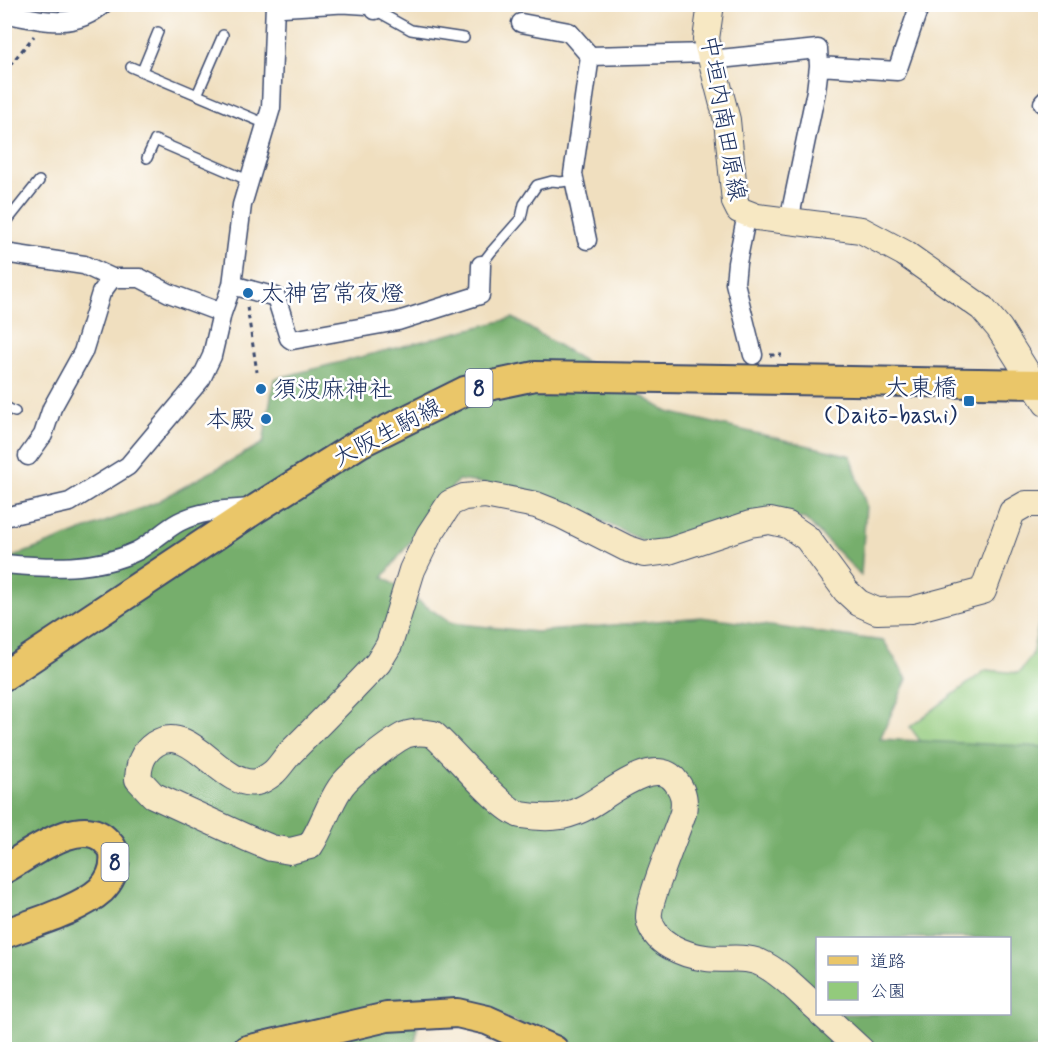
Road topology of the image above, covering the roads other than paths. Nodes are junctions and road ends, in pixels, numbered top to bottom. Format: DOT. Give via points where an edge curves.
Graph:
graph roads {
  1 [pos="103,4"];
  2 [pos="711,4"];
  3 [pos="920,4"];
  4 [pos="376,7"];
  5 [pos="275,8"];
  6 [pos="13,11"];
  7 [pos="521,23"];
  8 [pos="158,32"];
  9 [pos="223,34"];
  10 [pos="464,38"];
  11 [pos="590,56"];
  12 [pos="710,57"];
  13 [pos="131,66"];
  14 [pos="819,66"];
  15 [pos="142,71"];
  16 [pos="197,94"];
  17 [pos="266,124"];
  18 [pos="147,158"];
  19 [pos="573,174"];
  20 [pos="39,181"];
  21 [pos="250,181"];
  22 [pos="747,214"];
  23 [pos="789,220"];
  24 [pos="4,225"];
  25 [pos="587,240"];
  26 [pos="4,252"];
  27 [pos="481,266"];
  28 [pos="112,278"];
  29 [pos="238,286"];
  30 [pos="222,313"];
  31 [pos="753,355"];
  32 [pos="1042,390"];
  33 [pos="4,406"];
  34 [pos="15,412"];
  35 [pos="28,456"];
  36 [pos="1046,504"];
  37 [pos="256,508"];
  38 [pos="4,517"];
  39 [pos="4,564"];
  40 [pos="4,676"];
  41 [pos="4,869"];
  42 [pos="4,934"];
  43 [pos="816,1007"];
  44 [pos="823,1015"];
  45 [pos="247,1050"];
  46 [pos="554,1050"];
  47 [pos="861,1050"];
  1 -- 6 [label="street" via="92,14 74,21 43,20"];
  2 -- 12 [label="main road, 中垣内南田原線" via="706,39"];
  3 -- 14 [label="street" via="897,71"];
  4 -- 5 [label="lane"];
  4 -- 10 [label="lane" via="411,30"];
  5 -- 17 [label="street" via="271,108"];
  7 -- 11 [label="street" via="570,32"];
  8 -- 15 [label="lane"];
  9 -- 16 [label="lane"];
  11 -- 12 [label="street"];
  11 -- 19 [label="street"];
  12 -- 14 [label="street" via="818,49"];
  12 -- 22 [label="main road, 中垣内南田原線" via="727,120 735,202"];
  13 -- 15 [label="lane"];
  14 -- 23 [label="street"];
  15 -- 16 [label="lane"];
  16 -- 17 [label="lane"];
  17 -- 21 [label="street"];
  18 -- 21 [label="lane" via="155,140"];
  19 -- 25 [label="street"];
  19 -- 27 [label="lane" via="561,183 537,185 524,204 521,218"];
  20 -- 24 [label="lane"];
  21 -- 29 [label="street" via="242,205"];
  22 -- 23 [label="main road, 中垣内南田原線"];
  22 -- 31 [label="street" via="735,283"];
  23 -- 32 [label="main road, 中垣内南田原線" via="861,230 904,253 982,308"];
  26 -- 28 [label="street" via="84,266"];
  27 -- 29 [label="street" via="480,295 399,321 292,340 276,297"];
  28 -- 30 [label="street" via="140,278"];
  28 -- 35 [label="street" via="100,293 83,352 52,408 43,435"];
  29 -- 30 [label="street"];
  30 -- 38 [label="street" via="212,356 201,379 128,466 70,502"];
  32 -- 37 [label="main road, 大阪生駒線 / 8" via="782,378 535,376 465,391 410,416"];
  33 -- 34 [label="lane"];
  36 -- 43 [label="main road" via="1026,504 1012,512 983,591 911,610 878,611 859,603 846,591 807,538 788,525 770,521 750,524 669,551 644,554 536,505 485,495 464,497 450,503 411,570 389,645 378,663 272,774 255,782 241,779 177,739 163,739 146,750 140,764 138,779 153,795 271,848 290,851 310,846 346,778 405,735 418,731 433,734 502,804 518,814 561,816 587,807 635,777 665,773 674,778 685,798 653,897 649,917 654,930 681,953 743,958 763,964"];
  37 -- 39 [label="street" via="208,511 180,522 136,551 96,564 48,568"];
  37 -- 40 [label="main road, 大阪生駒線 / 8"];
  41 -- 42 [label="main road, 8" via="66,834 84,831 102,836 113,848 115,863 110,881 82,904"];
  44 -- 47 [label="main road"];
  45 -- 46 [label="main road" via="387,1017 457,1013 487,1020"];
}
